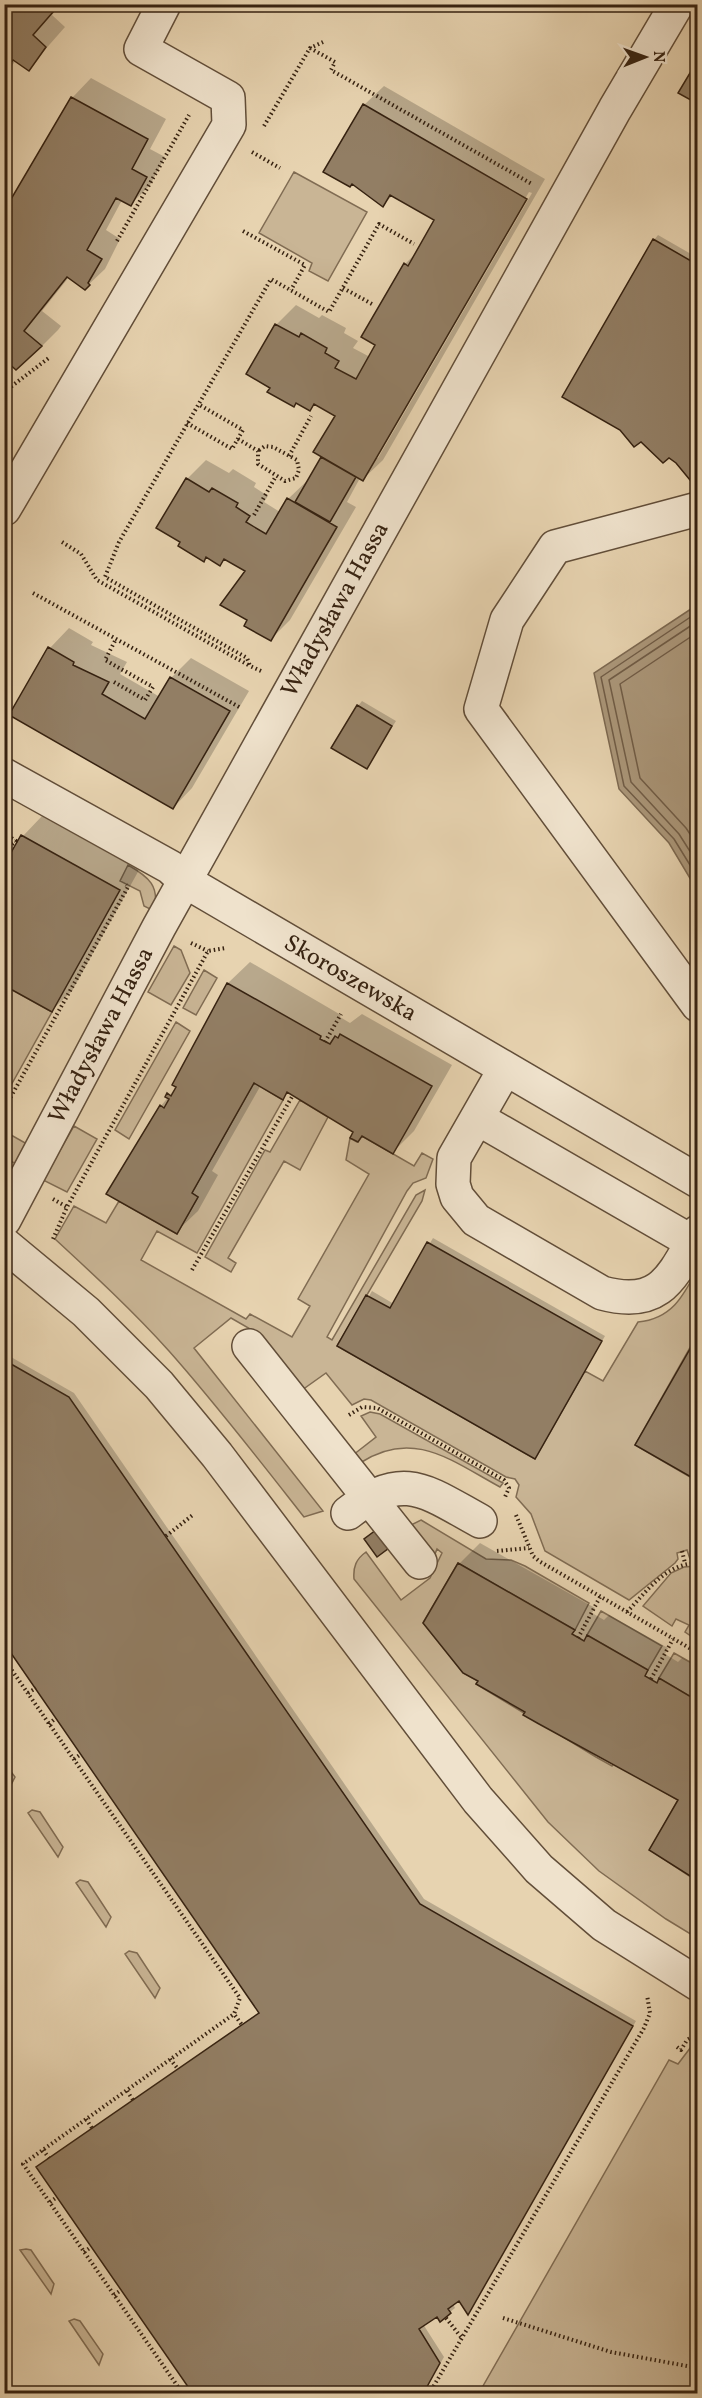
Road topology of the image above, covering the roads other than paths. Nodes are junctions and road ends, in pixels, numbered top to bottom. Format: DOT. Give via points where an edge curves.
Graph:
graph roads {
  1 [pos="164,4"];
  2 [pos="677,4"];
  3 [pos="4,509"];
  4 [pos="698,509"];
  5 [pos="4,775"];
  6 [pos="185,881"];
  7 [pos="698,1005"];
  8 [pos="505,1069"];
  9 [pos="477,1118"];
  10 [pos="698,1181"];
  11 [pos="4,1220"];
  12 [pos="695,1237"];
  13 [pos="4,1244"];
  14 [pos="249,1346"];
  15 [pos="358,1505"];
  16 [pos="491,1511"];
  17 [pos="420,1562"];
  18 [pos="698,1984"];
  1 -- 3 [label="street" via="141,49 228,98 229,125"];
  2 -- 6 [label="street, Władysława Hassa"];
  4 -- 7 [label="street" via="555,547 507,620 481,709"];
  5 -- 6 [label="street, Skoroszewska" via="170,867"];
  6 -- 8 [label="street, Skoroszewska"];
  6 -- 11 [label="street, Władysława Hassa"];
  8 -- 9 [label="street"];
  8 -- 10 [label="street, Skoroszewska"];
  9 -- 12 [label="street"];
  9 -- 12 [label="street" via="454,1158 452,1172 453,1184 465,1208 476,1220 602,1293 622,1299 650,1295 675,1271"];
  13 -- 18 [label="street" via="86,1312 159,1385 217,1455 478,1800 539,1869 604,1925"];
  14 -- 15 [label="street"];
  15 -- 16 [label="street" via="401,1488 415,1487"];
  15 -- 17 [label="street"];
}
